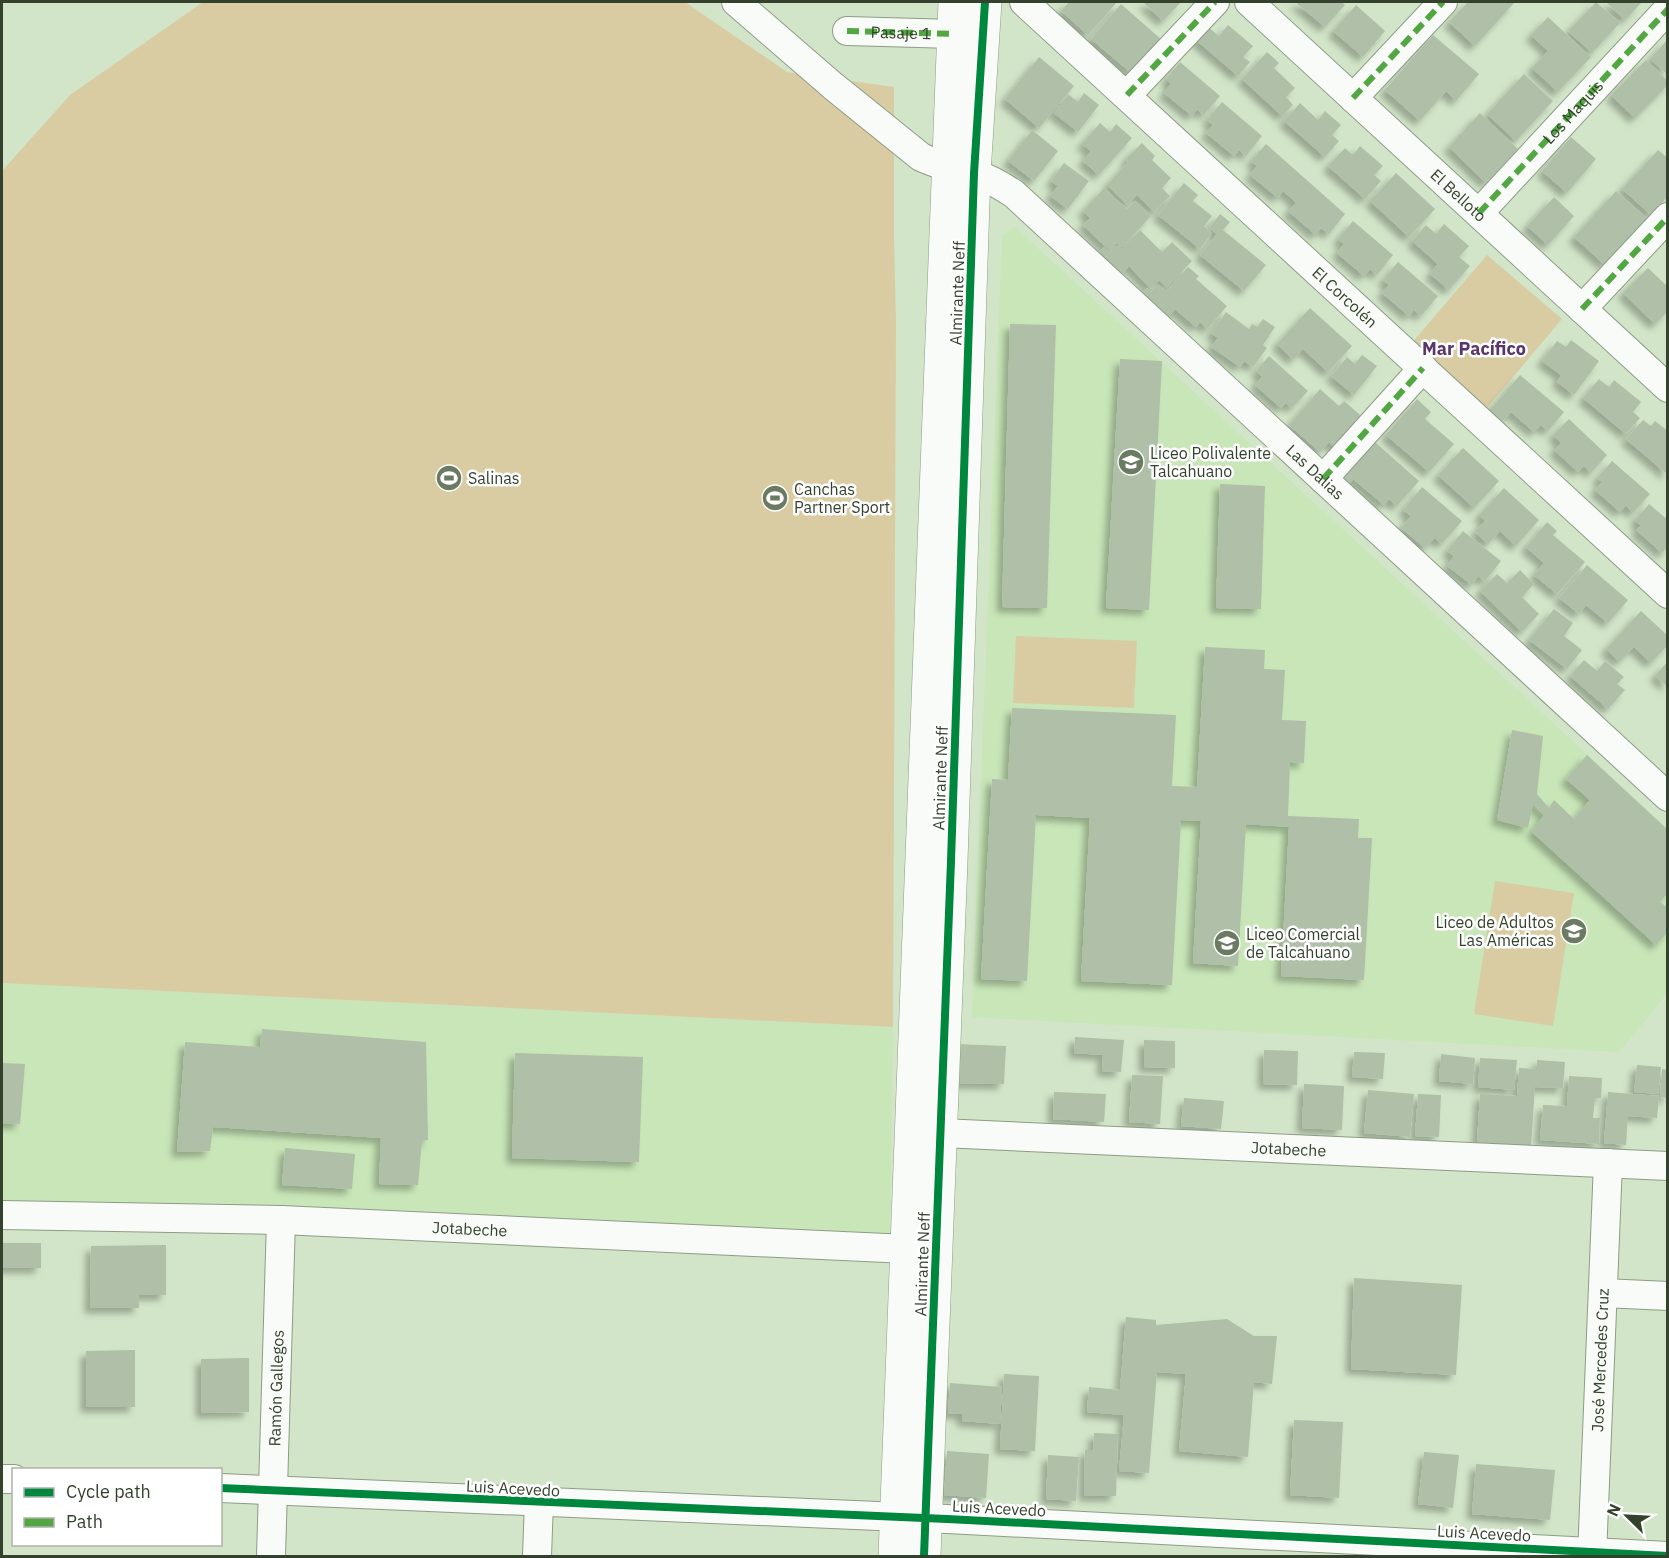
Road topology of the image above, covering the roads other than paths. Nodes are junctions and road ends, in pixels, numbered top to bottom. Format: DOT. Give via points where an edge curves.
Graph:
graph roads {
  1 [pos="736,2"];
  2 [pos="955,2"];
  3 [pos="985,2"];
  4 [pos="1024,2"];
  5 [pos="1215,2"];
  6 [pos="1249,2"];
  7 [pos="1443,2"];
  8 [pos="1668,9"];
  9 [pos="846,31"];
  10 [pos="954,34"];
  11 [pos="1127,95"];
  12 [pos="1353,98"];
  13 [pos="962,170"];
  14 [pos="1479,213"];
  15 [pos="1668,217"];
  16 [pos="1582,309"];
  17 [pos="1423,368"];
  18 [pos="1668,388"];
  19 [pos="1323,479"];
  20 [pos="1668,594"];
  21 [pos="1668,796"];
  22 [pos="926,1132"];
  23 [pos="1608,1163"];
  24 [pos="1668,1166"];
  25 [pos="2,1215"];
  26 [pos="281,1220"];
  27 [pos="921,1250"];
  28 [pos="1603,1293"];
  29 [pos="1668,1296"];
  30 [pos="222,1488"];
  31 [pos="273,1490"];
  32 [pos="539,1502"];
  33 [pos="911,1517"];
  34 [pos="1592,1554"];
  35 [pos="1668,1556"];
  36 [pos="271,1557"];
  37 [pos="537,1557"];
  38 [pos="895,1557"];
  39 [pos="924,1557"];
  1 -- 13 [label="street, Las Dalias" via="905,145 934,164"];
  2 -- 10 [label="street, Almirante Neff"];
  3 -- 13 [label="street, Almirante Neff"];
  4 -- 11 [label="street, El Corcolén"];
  5 -- 11 [label="street"];
  6 -- 12 [label="street, El Belloto"];
  7 -- 12 [label="street"];
  8 -- 14 [label="street, Los Maquis"];
  9 -- 10 [label="street, Pasaje 1"];
  10 -- 13 [label="street, Almirante Neff"];
  11 -- 17 [label="street, El Corcolén"];
  12 -- 14 [label="street, El Belloto"];
  13 -- 19 [label="street, Las Dalias" via="991,180 1014,194"];
  13 -- 22 [label="street, Almirante Neff"];
  14 -- 16 [label="street, El Belloto"];
  15 -- 16 [label="street"];
  16 -- 18 [label="street, El Belloto"];
  17 -- 19 [label="street"];
  17 -- 20 [label="street, El Corcolén"];
  19 -- 21 [label="street, Las Dalias"];
  22 -- 23 [label="street, Jotabeche"];
  22 -- 27 [label="street, Almirante Neff"];
  23 -- 24 [label="street, Jotabeche"];
  23 -- 28 [label="street, José Mercedes Cruz"];
  25 -- 26 [label="street, Jotabeche"];
  26 -- 27 [label="street, Jotabeche"];
  26 -- 31 [label="street, Ramón Gallegos"];
  27 -- 33 [label="street, Almirante Neff"];
  28 -- 29 [label="street"];
  28 -- 34 [label="street, José Mercedes Cruz"];
  30 -- 31 [label="street, Luis Acevedo"];
  31 -- 32 [label="street, Luis Acevedo"];
  31 -- 36 [label="street, Ramón Gallegos"];
  32 -- 33 [label="street, Luis Acevedo"];
  32 -- 37 [label="street"];
  33 -- 34 [label="street, Luis Acevedo"];
  33 -- 38 [label="street, Almirante Neff"];
  33 -- 39 [label="street, Almirante Neff"];
  34 -- 35 [label="street, Luis Acevedo"];
}
